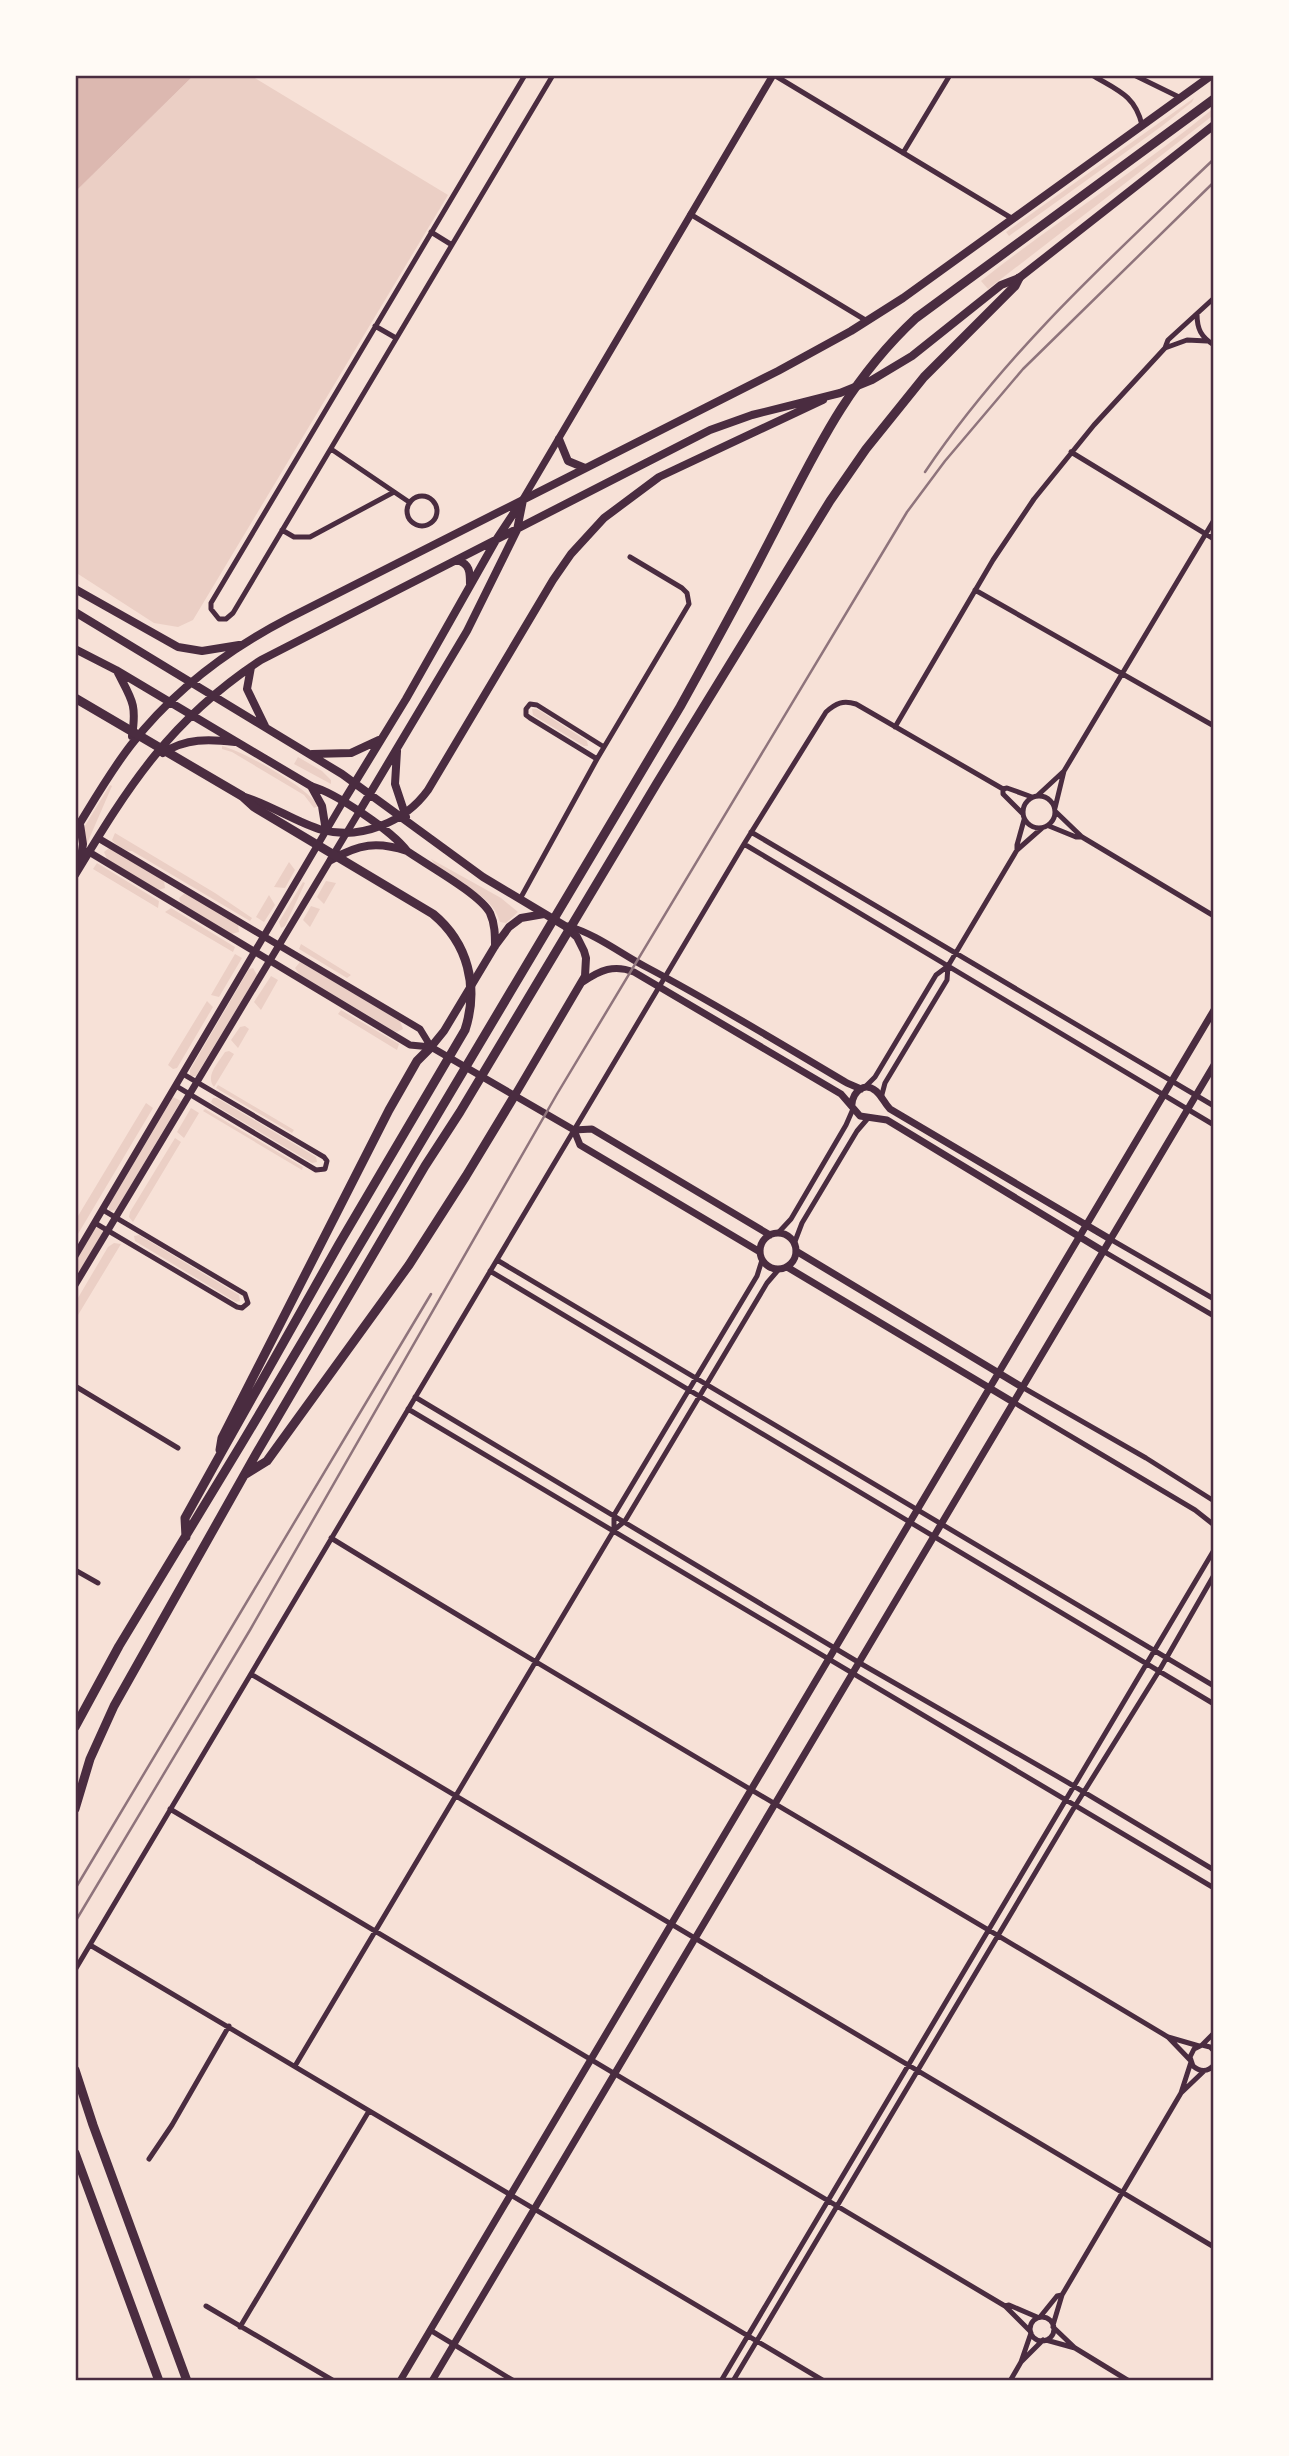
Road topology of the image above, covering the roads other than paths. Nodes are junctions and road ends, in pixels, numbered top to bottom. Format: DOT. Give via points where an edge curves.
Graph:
graph roads {
  1 [pos="525,75"];
  2 [pos="553,75"];
  3 [pos="774,75"];
  4 [pos="950,75"];
  5 [pos="1092,75"];
  6 [pos="1134,75"];
  7 [pos="1212,75"];
  8 [pos="1181,98"];
  9 [pos="1214,99"];
  10 [pos="1142,125"];
  11 [pos="1214,125"];
  12 [pos="903,153"];
  13 [pos="690,214"];
  14 [pos="1013,219"];
  15 [pos="431,232"];
  16 [pos="452,245"];
  17 [pos="1019,278"];
  18 [pos="1214,298"];
  19 [pos="1197,314"];
  20 [pos="868,321"];
  21 [pos="375,326"];
  22 [pos="396,338"];
  23 [pos="1207,341"];
  24 [pos="1214,345"];
  25 [pos="1165,348"];
  26 [pos="832,396"];
  27 [pos="559,439"];
  28 [pos="331,449"];
  29 [pos="1071,452"];
  30 [pos="585,468"];
  31 [pos="394,492"];
  32 [pos="523,500"];
  33 [pos="409,502"];
  34 [pos="1214,520"];
  35 [pos="282,530"];
  36 [pos="517,530"];
  37 [pos="1206,534"];
  38 [pos="1214,539"];
  39 [pos="496,540"];
  40 [pos="629,557"];
  41 [pos="457,560"];
  42 [pos="470,584"];
  43 [pos="75,589"];
  44 [pos="975,590"];
  45 [pos="75,612"];
  46 [pos="246,643"];
  47 [pos="75,649"];
  48 [pos="251,667"];
  49 [pos="116,670"];
  50 [pos="1123,673"];
  51 [pos="193,682"];
  52 [pos="212,695"];
  53 [pos="75,698"];
  54 [pos="170,702"];
  55 [pos="190,714"];
  56 [pos="1214,726"];
  57 [pos="895,727"];
  58 [pos="266,728"];
  59 [pos="382,738"];
  60 [pos="238,743"];
  61 [pos="130,747"];
  62 [pos="604,747"];
  63 [pos="397,748"];
  64 [pos="309,754"];
  65 [pos="597,759"];
  66 [pos="147,763"];
  67 [pos="1064,771"];
  68 [pos="355,783"];
  69 [pos="311,786"];
  70 [pos="1003,789"];
  71 [pos="370,795"];
  72 [pos="242,796"];
  73 [pos="1035,797"];
  74 [pos="343,802"];
  75 [pos="1055,810"];
  76 [pos="359,812"];
  77 [pos="1024,817"];
  78 [pos="77,825"];
  79 [pos="410,825"];
  80 [pos="1049,825"];
  81 [pos="1042,828"];
  82 [pos="326,831"];
  83 [pos="751,832"];
  84 [pos="1082,837"];
  85 [pos="98,838"];
  86 [pos="744,844"];
  87 [pos="1017,850"];
  88 [pos="407,851"];
  89 [pos="89,852"];
  90 [pos="331,860"];
  91 [pos="77,872"];
  92 [pos="180,886"];
  93 [pos="520,900"];
  94 [pos="170,901"];
  95 [pos="544,914"];
  96 [pos="1214,916"];
  97 [pos="565,926"];
  98 [pos="264,935"];
  99 [pos="280,944"];
  100 [pos="495,946"];
  101 [pos="254,951"];
  102 [pos="955,954"];
  103 [pos="270,960"];
  104 [pos="948,966"];
  105 [pos="665,976"];
  106 [pos="582,982"];
  107 [pos="660,986"];
  108 [pos="1214,1010"];
  109 [pos="430,1047"];
  110 [pos="1214,1065"];
  111 [pos="183,1074"];
  112 [pos="196,1082"];
  113 [pos="1172,1082"];
  114 [pos="176,1086"];
  115 [pos="863,1088"];
  116 [pos="189,1094"];
  117 [pos="515,1095"];
  118 [pos="1164,1095"];
  119 [pos="1196,1096"];
  120 [pos="881,1099"];
  121 [pos="852,1106"];
  122 [pos="1214,1107"];
  123 [pos="1187,1110"];
  124 [pos="870,1117"];
  125 [pos="1214,1125"];
  126 [pos="574,1130"];
  127 [pos="103,1210"];
  128 [pos="116,1217"];
  129 [pos="95,1223"];
  130 [pos="1087,1225"];
  131 [pos="108,1230"];
  132 [pos="774,1234"];
  133 [pos="1080,1236"];
  134 [pos="1110,1239"];
  135 [pos="795,1247"];
  136 [pos="1103,1251"];
  137 [pos="75,1256"];
  138 [pos="761,1256"];
  139 [pos="497,1260"];
  140 [pos="783,1268"];
  141 [pos="490,1271"];
  142 [pos="75,1285"];
  143 [pos="1214,1299"];
  144 [pos="1214,1316"];
  145 [pos="999,1373"];
  146 [pos="695,1379"];
  147 [pos="706,1385"];
  148 [pos="75,1386"];
  149 [pos="1022,1387"];
  150 [pos="989,1388"];
  151 [pos="688,1390"];
  152 [pos="415,1397"];
  153 [pos="699,1397"];
  154 [pos="1013,1402"];
  155 [pos="408,1409"];
  156 [pos="178,1448"];
  157 [pos="220,1455"];
  158 [pos="244,1475"];
  159 [pos="1214,1501"];
  160 [pos="918,1511"];
  161 [pos="614,1515"];
  162 [pos="625,1521"];
  163 [pos="911,1522"];
  164 [pos="941,1525"];
  165 [pos="1214,1525"];
  166 [pos="614,1530"];
  167 [pos="934,1536"];
  168 [pos="186,1538"];
  169 [pos="331,1538"];
  170 [pos="1214,1550"];
  171 [pos="75,1570"];
  172 [pos="1214,1575"];
  173 [pos="99,1583"];
  174 [pos="835,1648"];
  175 [pos="1153,1650"];
  176 [pos="829,1658"];
  177 [pos="1166,1658"];
  178 [pos="536,1662"];
  179 [pos="858,1662"];
  180 [pos="1145,1663"];
  181 [pos="853,1671"];
  182 [pos="1159,1671"];
  183 [pos="251,1674"];
  184 [pos="1214,1686"];
  185 [pos="1214,1704"];
  186 [pos="75,1727"];
  187 [pos="1073,1786"];
  188 [pos="750,1791"];
  189 [pos="1084,1793"];
  190 [pos="456,1796"];
  191 [pos="1065,1799"];
  192 [pos="775,1804"];
  193 [pos="1076,1805"];
  194 [pos="75,1809"];
  195 [pos="170,1810"];
  196 [pos="1214,1870"];
  197 [pos="1214,1888"];
  198 [pos="671,1924"];
  199 [pos="989,1930"];
  200 [pos="375,1932"];
  201 [pos="998,1936"];
  202 [pos="694,1939"];
  203 [pos="90,1945"];
  204 [pos="75,1970"];
  205 [pos="229,2026"];
  206 [pos="1214,2033"];
  207 [pos="1168,2037"];
  208 [pos="1201,2045"];
  209 [pos="1214,2050"];
  210 [pos="590,2060"];
  211 [pos="1191,2061"];
  212 [pos="1214,2065"];
  213 [pos="295,2066"];
  214 [pos="908,2066"];
  215 [pos="75,2070"];
  216 [pos="918,2071"];
  217 [pos="1208,2071"];
  218 [pos="613,2074"];
  219 [pos="1181,2093"];
  220 [pos="369,2111"];
  221 [pos="75,2153"];
  222 [pos="149,2159"];
  223 [pos="1122,2193"];
  224 [pos="510,2195"];
  225 [pos="829,2202"];
  226 [pos="836,2206"];
  227 [pos="533,2209"];
  228 [pos="1214,2247"];
  229 [pos="1062,2295"];
  230 [pos="206,2306"];
  231 [pos="1004,2306"];
  232 [pos="1039,2317"];
  233 [pos="1053,2326"];
  234 [pos="240,2327"];
  235 [pos="430,2330"];
  236 [pos="1030,2332"];
  237 [pos="748,2336"];
  238 [pos="1045,2340"];
  239 [pos="757,2341"];
  240 [pos="453,2344"];
  241 [pos="1075,2348"];
  242 [pos="1021,2362"];
  243 [pos="159,2381"];
  244 [pos="187,2381"];
  245 [pos="334,2381"];
  246 [pos="400,2381"];
  247 [pos="432,2381"];
  248 [pos="514,2381"];
  249 [pos="721,2381"];
  250 [pos="733,2381"];
  251 [pos="824,2381"];
  252 [pos="1010,2381"];
  253 [pos="1129,2381"];
  1 -- 15 [label="street"];
  2 -- 16 [label="street"];
  3 -- 12 [label="street"];
  3 -- 13 [label="main road"];
  4 -- 12 [label="street"];
  5 -- 10 [label="street" via="1130,99"];
  6 -- 8 [label="street"];
  7 -- 8 [label="main road"];
  8 -- 10 [label="main road"];
  9 -- 168 [label="highway" via="916,318 884,349 849,394 706,660"];
  10 -- 14 [label="main road"];
  11 -- 17 [label="main road"];
  12 -- 14 [label="street"];
  13 -- 20 [label="street"];
  13 -- 27 [label="main road"];
  14 -- 20 [label="main road"];
  15 -- 16 [label="street"];
  15 -- 21 [label="street"];
  16 -- 22 [label="street"];
  17 -- 26 [label="main road" via="1002,285 901,364"];
  17 -- 158 [label="highway" via="924,377 849,473 425,1166"];
  18 -- 19 [label="street"];
  19 -- 23 [label="street" via="1199,330"];
  19 -- 25 [label="street"];
  20 -- 30 [label="main road"];
  21 -- 22 [label="street"];
  21 -- 35 [label="street" via="211,603 217,617 226,619 233,613"];
  22 -- 28 [label="street"];
  23 -- 24 [label="street"];
  23 -- 25 [label="street" via="1186,340"];
  25 -- 29 [label="street"];
  26 -- 36 [label="main road" via="710,430"];
  26 -- 72 [label="main road" via="670,471 604,518 564,564 428,790 396,819 372,829 331,831"];
  27 -- 30 [label="main road" via="568,461"];
  27 -- 32 [label="main road"];
  28 -- 31 [label="street"];
  28 -- 35 [label="street"];
  29 -- 37 [label="street"];
  29 -- 44 [label="street" via="1013,528"];
  30 -- 32 [label="main road"];
  31 -- 33 [label="street"];
  31 -- 35 [label="street" via="310,537 294,537"];
  32 -- 36 [label="main road"];
  32 -- 39 [label="main road"];
  32 -- 46 [label="main road"];
  33 -- 33 [label="street" via="406,512 411,521 424,526 433,521 437,512 431,499 422,495"];
  34 -- 37 [label="street"];
  36 -- 39 [label="main road"];
  36 -- 63 [label="main road" via="467,631"];
  37 -- 38 [label="street"];
  37 -- 50 [label="street"];
  39 -- 41 [label="main road"];
  39 -- 42 [label="main road"];
  40 -- 62 [label="street" via="682,588 689,598"];
  41 -- 42 [label="main road" via="470,569"];
  41 -- 48 [label="main road"];
  42 -- 59 [label="main road"];
  43 -- 46 [label="main road" via="177,647 202,651"];
  44 -- 50 [label="street"];
  44 -- 57 [label="street"];
  45 -- 51 [label="main road"];
  46 -- 51 [label="main road"];
  47 -- 49 [label="main road"];
  48 -- 52 [label="main road"];
  48 -- 58 [label="main road" via="247,690"];
  49 -- 54 [label="main road"];
  49 -- 61 [label="main road" via="134,708"];
  50 -- 56 [label="street"];
  50 -- 67 [label="street"];
  51 -- 52 [label="main road"];
  51 -- 54 [label="main road"];
  52 -- 55 [label="main road"];
  52 -- 58 [label="main road"];
  53 -- 72 [label="highway"];
  54 -- 55 [label="main road"];
  54 -- 61 [label="main road"];
  55 -- 60 [label="main road"];
  55 -- 66 [label="main road"];
  57 -- 70 [label="street"];
  57 -- 83 [label="street" via="856,704 841,702 826,712"];
  58 -- 64 [label="main road"];
  59 -- 64 [label="main road" via="351,753"];
  59 -- 68 [label="main road"];
  60 -- 66 [label="main road" via="187,742"];
  60 -- 69 [label="main road"];
  61 -- 78 [label="main road"];
  62 -- 65 [label="street"];
  62 -- 65 [label="street" via="537,705 526,709 530,718"];
  63 -- 71 [label="main road"];
  63 -- 79 [label="main road" via="395,784"];
  64 -- 68 [label="main road"];
  65 -- 93 [label="street"];
  66 -- 85 [label="main road"];
  67 -- 73 [label="street"];
  67 -- 75 [label="street"];
  68 -- 71 [label="main road"];
  68 -- 74 [label="main road"];
  69 -- 74 [label="main road"];
  69 -- 82 [label="main road" via="322,806"];
  70 -- 73 [label="street"];
  70 -- 77 [label="street"];
  71 -- 76 [label="main road"];
  71 -- 79 [label="main road"];
  72 -- 157 [label="highway" via="439,919 465,958 470,975 469,1015 465,1030"];
  73 -- 75 [label="street" via="1046,797"];
  73 -- 77 [label="street" via="1025,804"];
  74 -- 76 [label="main road"];
  74 -- 82 [label="main road"];
  75 -- 80 [label="street"];
  75 -- 84 [label="street"];
  76 -- 88 [label="main road"];
  76 -- 90 [label="main road"];
  77 -- 81 [label="street" via="1034,828"];
  77 -- 87 [label="street"];
  78 -- 91 [label="main road" via="83,844"];
  79 -- 93 [label="main road"];
  80 -- 81 [label="street"];
  80 -- 84 [label="street"];
  81 -- 87 [label="street"];
  82 -- 98 [label="main road"];
  83 -- 86 [label="street"];
  83 -- 102 [label="street"];
  84 -- 96 [label="street"];
  85 -- 89 [label="main road"];
  85 -- 92 [label="main road"];
  86 -- 104 [label="street"];
  86 -- 105 [label="street"];
  87 -- 102 [label="street"];
  88 -- 90 [label="main road" via="378,844 349,850"];
  88 -- 100 [label="main road" via="486,907 494,925"];
  89 -- 91 [label="main road"];
  89 -- 94 [label="main road"];
  90 -- 99 [label="main road"];
  92 -- 94 [label="main road"];
  92 -- 98 [label="main road"];
  93 -- 95 [label="main road"];
  94 -- 101 [label="main road"];
  95 -- 97 [label="main road"];
  95 -- 100 [label="main road" via="516,921"];
  97 -- 105 [label="main road" via="587,932"];
  97 -- 106 [label="main road" via="584,951"];
  98 -- 99 [label="main road"];
  98 -- 101 [label="main road"];
  99 -- 103 [label="main road"];
  99 -- 109 [label="main road" via="420,1029"];
  100 -- 109 [label="main road"];
  101 -- 103 [label="main road"];
  101 -- 111 [label="main road"];
  102 -- 104 [label="street"];
  102 -- 113 [label="street"];
  103 -- 109 [label="main road" via="410,1045"];
  103 -- 112 [label="main road"];
  104 -- 115 [label="street" via="936,975 875,1077"];
  104 -- 118 [label="street"];
  104 -- 120 [label="street" via="947,981 885,1083"];
  105 -- 107 [label="street"];
  105 -- 115 [label="main road" via="847,1083"];
  106 -- 107 [label="main road" via="606,969 623,967"];
  106 -- 117 [label="main road"];
  107 -- 121 [label="main road" via="841,1094"];
  107 -- 126 [label="street"];
  108 -- 113 [label="main road"];
  109 -- 117 [label="main road"];
  109 -- 157 [label="highway" via="389,1110 222,1438"];
  110 -- 119 [label="main road"];
  111 -- 112 [label="street"];
  111 -- 114 [label="main road"];
  112 -- 116 [label="main road"];
  112 -- 116 [label="street" via="324,1157 325,1169 316,1170"];
  113 -- 118 [label="main road"];
  113 -- 119 [label="street"];
  114 -- 116 [label="street"];
  114 -- 127 [label="main road"];
  115 -- 120 [label="main road" via="873,1089"];
  115 -- 121 [label="main road" via="853,1096"];
  116 -- 128 [label="main road"];
  117 -- 126 [label="main road"];
  117 -- 158 [label="highway" via="395,1285 267,1461"];
  118 -- 123 [label="street"];
  118 -- 130 [label="main road"];
  119 -- 122 [label="street"];
  119 -- 123 [label="main road"];
  120 -- 124 [label="main road" via="878,1112"];
  120 -- 130 [label="main road"];
  121 -- 124 [label="main road" via="860,1116"];
  121 -- 132 [label="street" via="849,1120 793,1216"];
  123 -- 125 [label="street"];
  123 -- 134 [label="main road"];
  124 -- 133 [label="main road" via="887,1120"];
  124 -- 135 [label="street" via="802,1223"];
  126 -- 132 [label="main road" via="592,1129"];
  126 -- 138 [label="main road" via="580,1145"];
  126 -- 139 [label="street"];
  127 -- 128 [label="street"];
  127 -- 129 [label="main road"];
  128 -- 131 [label="main road"];
  128 -- 131 [label="street" via="245,1294 248,1303 237,1307"];
  129 -- 131 [label="street"];
  129 -- 137 [label="main road"];
  130 -- 133 [label="main road"];
  130 -- 134 [label="main road"];
  131 -- 142 [label="main road"];
  132 -- 135 [label="main road" via="788,1236"];
  132 -- 138 [label="main road" via="763,1240"];
  133 -- 136 [label="main road"];
  133 -- 145 [label="main road"];
  134 -- 136 [label="main road"];
  134 -- 143 [label="street"];
  135 -- 140 [label="main road" via="793,1260"];
  135 -- 145 [label="main road"];
  136 -- 144 [label="street"];
  136 -- 149 [label="main road"];
  138 -- 140 [label="main road" via="768,1266"];
  138 -- 146 [label="street" via="757,1276"];
  139 -- 141 [label="street"];
  139 -- 146 [label="street"];
  140 -- 147 [label="street" via="767,1283"];
  140 -- 150 [label="main road"];
  141 -- 151 [label="street"];
  141 -- 152 [label="street"];
  145 -- 149 [label="main road"];
  145 -- 150 [label="main road"];
  146 -- 147 [label="street"];
  146 -- 151 [label="street"];
  147 -- 153 [label="street"];
  147 -- 160 [label="street"];
  148 -- 156 [label="street"];
  149 -- 154 [label="main road"];
  149 -- 159 [label="street"];
  150 -- 154 [label="main road"];
  150 -- 160 [label="main road"];
  151 -- 153 [label="street"];
  151 -- 161 [label="street"];
  152 -- 155 [label="street"];
  152 -- 161 [label="street"];
  153 -- 162 [label="street"];
  153 -- 163 [label="street"];
  154 -- 164 [label="main road"];
  154 -- 165 [label="street"];
  155 -- 166 [label="street"];
  155 -- 169 [label="street"];
  157 -- 168 [label="highway" via="185,1518"];
  158 -- 194 [label="highway" via="114,1706 90,1759"];
  160 -- 163 [label="main road"];
  160 -- 164 [label="street"];
  161 -- 162 [label="street"];
  161 -- 166 [label="street"];
  162 -- 166 [label="street"];
  162 -- 174 [label="street"];
  163 -- 167 [label="street"];
  163 -- 174 [label="main road"];
  164 -- 167 [label="main road"];
  164 -- 175 [label="street"];
  166 -- 176 [label="street"];
  166 -- 178 [label="street"];
  167 -- 179 [label="main road"];
  167 -- 180 [label="street"];
  168 -- 186 [label="highway"];
  169 -- 178 [label="street"];
  169 -- 183 [label="street"];
  170 -- 175 [label="street"];
  171 -- 173 [label="street"];
  172 -- 177 [label="street"];
  174 -- 176 [label="main road"];
  174 -- 179 [label="street"];
  175 -- 177 [label="street"];
  175 -- 180 [label="street"];
  176 -- 181 [label="street"];
  176 -- 188 [label="main road"];
  177 -- 182 [label="street"];
  177 -- 184 [label="street"];
  178 -- 188 [label="street"];
  178 -- 190 [label="street"];
  179 -- 181 [label="main road"];
  179 -- 187 [label="street"];
  180 -- 182 [label="street"];
  180 -- 187 [label="street"];
  181 -- 191 [label="street"];
  181 -- 192 [label="main road"];
  182 -- 185 [label="street"];
  182 -- 189 [label="street"];
  183 -- 190 [label="street"];
  183 -- 195 [label="street"];
  187 -- 189 [label="street"];
  187 -- 191 [label="street"];
  188 -- 192 [label="street"];
  188 -- 198 [label="main road"];
  189 -- 193 [label="street"];
  189 -- 196 [label="street"];
  190 -- 198 [label="street"];
  190 -- 200 [label="street"];
  191 -- 193 [label="street"];
  191 -- 199 [label="street"];
  192 -- 199 [label="street"];
  192 -- 202 [label="main road"];
  193 -- 197 [label="street"];
  193 -- 201 [label="street"];
  195 -- 200 [label="street"];
  195 -- 203 [label="street"];
  198 -- 202 [label="street"];
  198 -- 210 [label="main road"];
  199 -- 201 [label="street"];
  199 -- 214 [label="street"];
  200 -- 210 [label="street"];
  200 -- 213 [label="street"];
  201 -- 207 [label="street"];
  201 -- 216 [label="street"];
  202 -- 214 [label="street"];
  202 -- 218 [label="main road"];
  203 -- 204 [label="street"];
  203 -- 205 [label="street"];
  205 -- 213 [label="street"];
  205 -- 222 [label="street"];
  206 -- 208 [label="street"];
  207 -- 208 [label="street"];
  207 -- 211 [label="street"];
  208 -- 209 [label="street"];
  208 -- 211 [label="street" via="1192,2051"];
  210 -- 218 [label="street"];
  210 -- 224 [label="main road"];
  211 -- 217 [label="street" via="1197,2069"];
  211 -- 219 [label="street"];
  212 -- 217 [label="street"];
  213 -- 220 [label="street"];
  214 -- 216 [label="street"];
  214 -- 225 [label="street"];
  215 -- 244 [label="highway"];
  216 -- 223 [label="street"];
  216 -- 226 [label="street"];
  217 -- 219 [label="street"];
  218 -- 225 [label="street"];
  218 -- 227 [label="main road"];
  219 -- 223 [label="street"];
  220 -- 224 [label="street"];
  220 -- 234 [label="street"];
  221 -- 243 [label="highway"];
  223 -- 228 [label="street"];
  223 -- 229 [label="street"];
  224 -- 227 [label="street"];
  224 -- 235 [label="main road"];
  225 -- 226 [label="street"];
  225 -- 237 [label="street"];
  226 -- 231 [label="street"];
  226 -- 239 [label="street"];
  227 -- 237 [label="street"];
  227 -- 240 [label="main road"];
  229 -- 232 [label="street"];
  229 -- 233 [label="street"];
  230 -- 234 [label="street"];
  231 -- 232 [label="street"];
  231 -- 236 [label="street"];
  232 -- 233 [label="street"];
  232 -- 236 [label="street" via="1032,2321"];
  233 -- 238 [label="street"];
  233 -- 241 [label="street"];
  234 -- 245 [label="street"];
  235 -- 240 [label="street"];
  235 -- 246 [label="main road"];
  236 -- 238 [label="street"];
  236 -- 242 [label="street"];
  237 -- 239 [label="street"];
  237 -- 249 [label="street"];
  238 -- 241 [label="street"];
  238 -- 242 [label="street"];
  239 -- 250 [label="street"];
  239 -- 251 [label="street"];
  240 -- 247 [label="main road"];
  240 -- 248 [label="street"];
  241 -- 253 [label="street"];
  242 -- 252 [label="street"];
}
